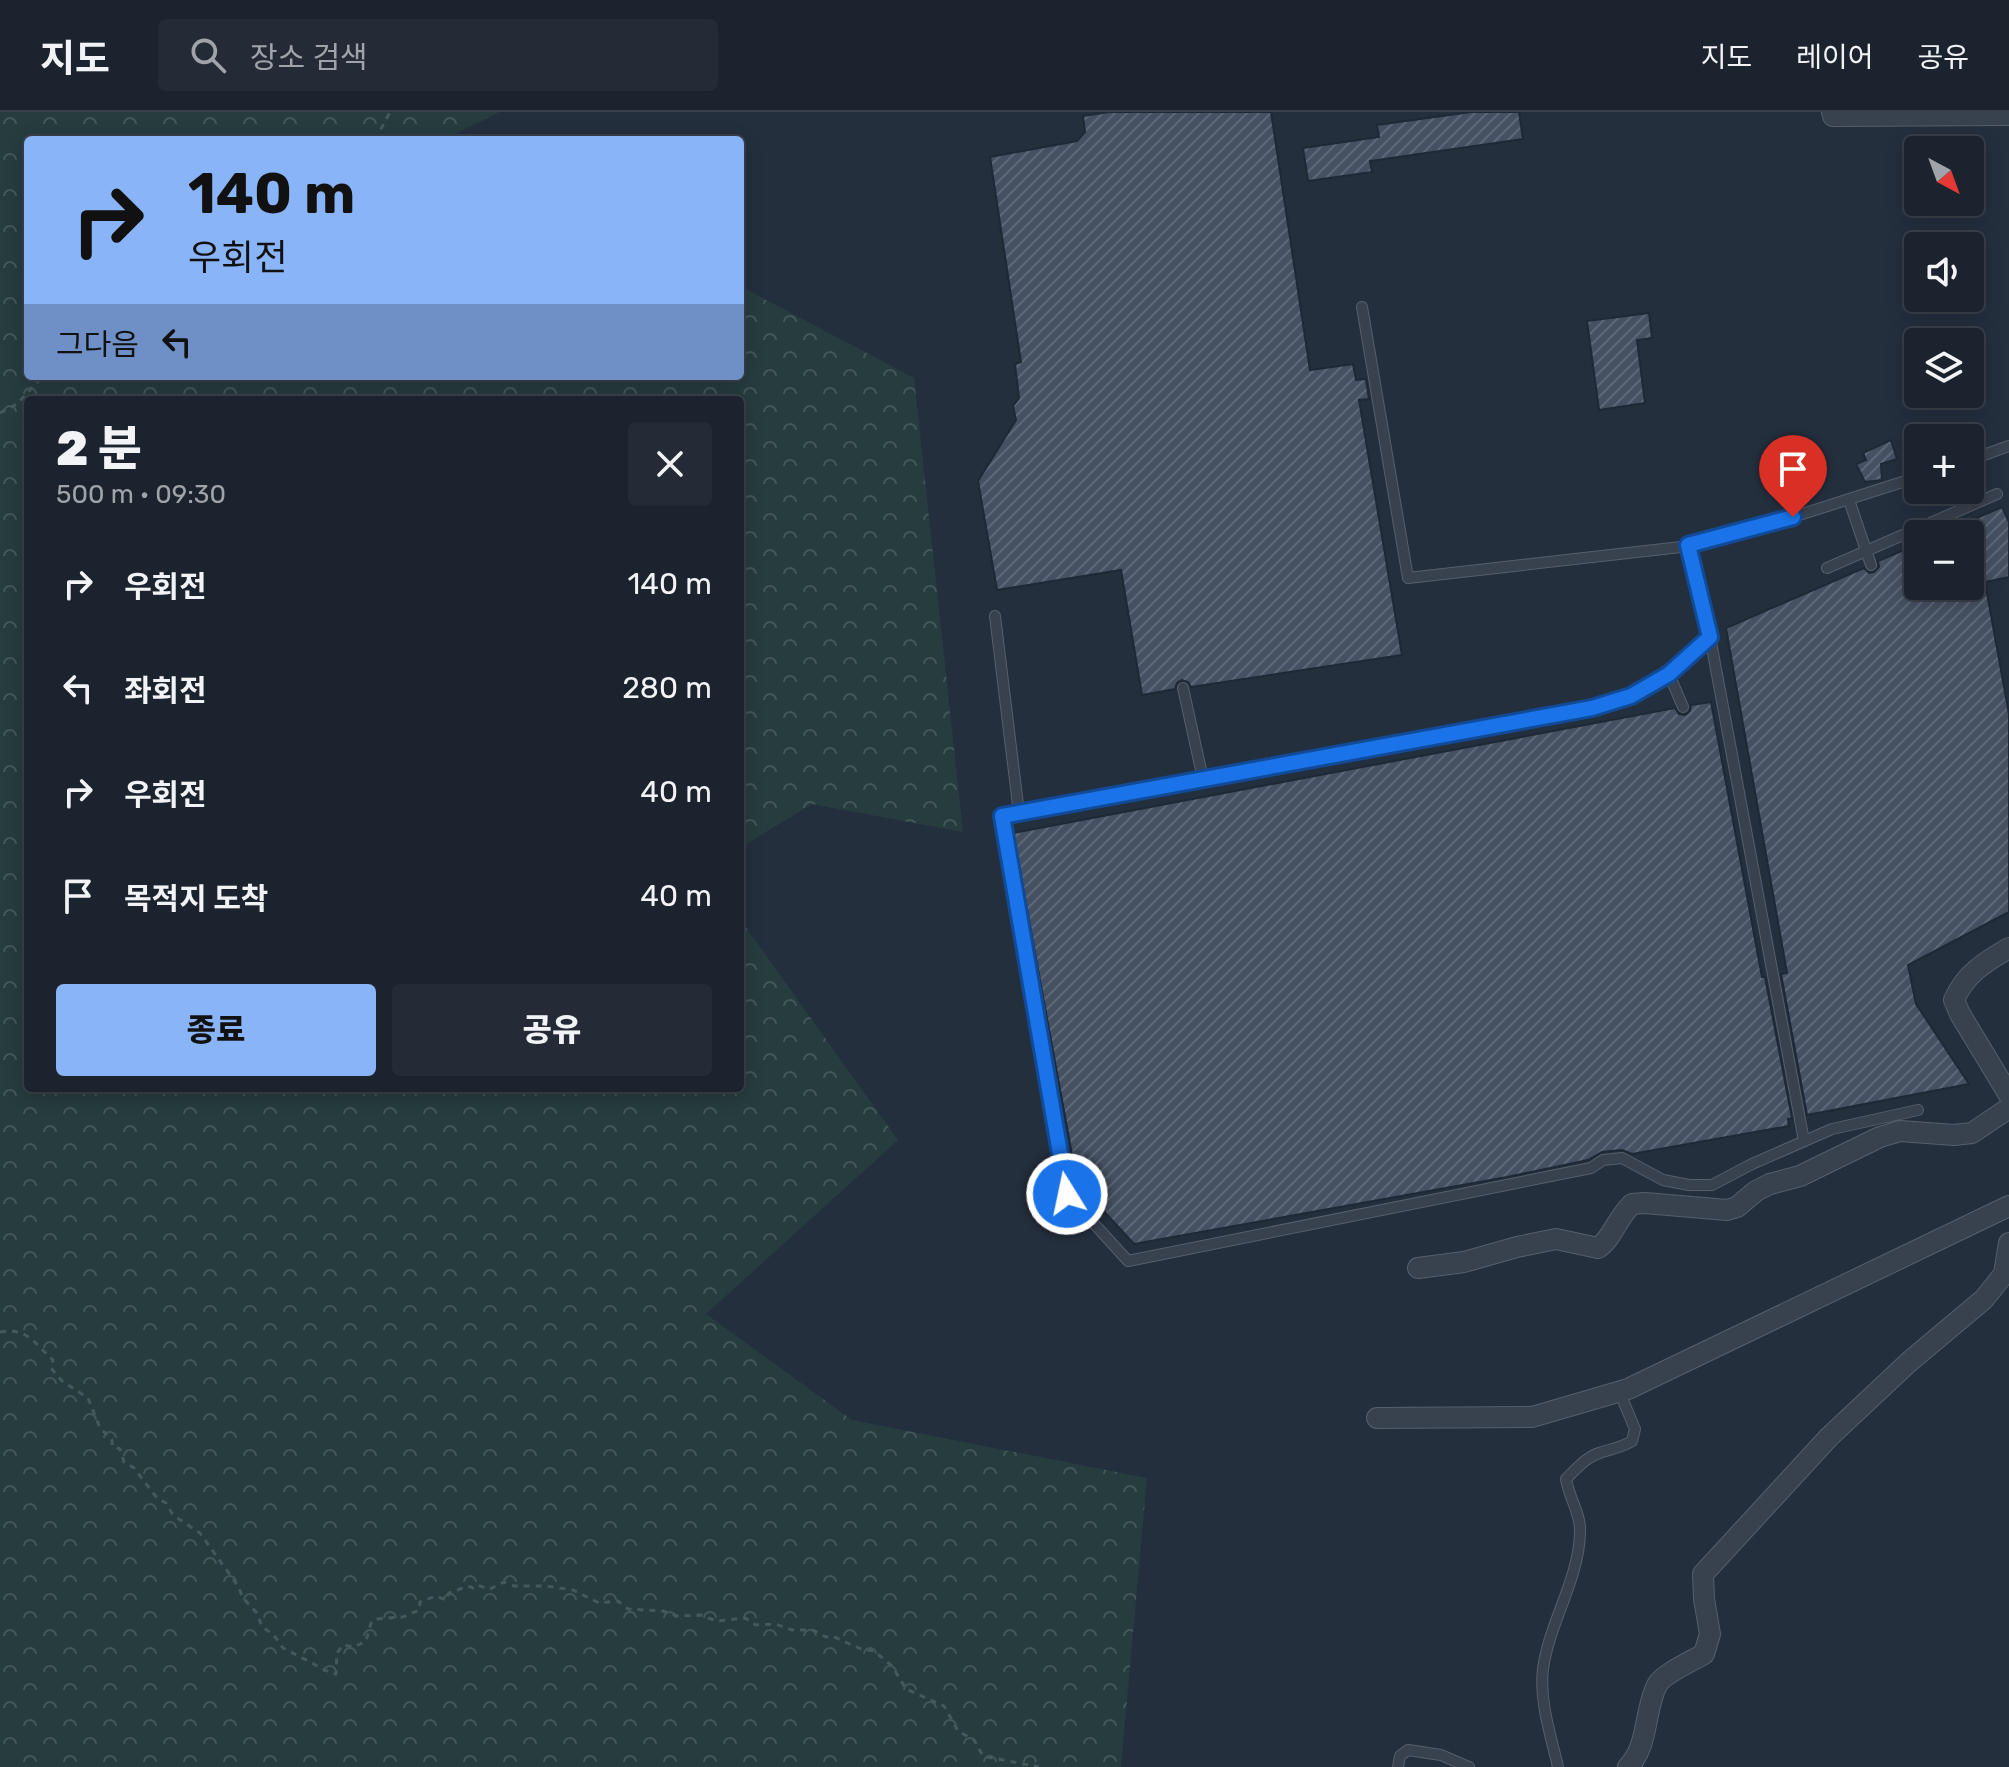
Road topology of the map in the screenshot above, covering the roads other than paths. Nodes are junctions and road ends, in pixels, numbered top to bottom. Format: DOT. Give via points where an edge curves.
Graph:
graph roads {
  1 [pos="1832,114"];
  2 [pos="2009,115"];
  3 [pos="1362,307"];
  4 [pos="2009,446"];
  5 [pos="1984,455"];
  6 [pos="1904,482"];
  7 [pos="1997,494"];
  8 [pos="1849,500"];
  9 [pos="1688,545"];
  10 [pos="1866,552"];
  11 [pos="1871,565"];
  12 [pos="1827,568"];
  13 [pos="995,616"];
  14 [pos="1710,637"];
  15 [pos="1669,674"];
  16 [pos="1183,688"];
  17 [pos="1683,707"];
  18 [pos="1203,779"];
  19 [pos="1019,813"];
  20 [pos="2009,948"];
  21 [pos="2009,1095"];
  22 [pos="2009,1108"];
  23 [pos="1918,1110"];
  24 [pos="1804,1141"];
  25 [pos="2009,1206"];
  26 [pos="2009,1243"];
  27 [pos="1418,1268"];
  28 [pos="1619,1391"];
  29 [pos="1377,1418"];
  30 [pos="1398,1767"];
  31 [pos="1469,1767"];
  32 [pos="1558,1767"];
  33 [pos="1628,1767"];
  1 -- 2 [label="street"];
  3 -- 9 [label="lane" via="1408,578"];
  4 -- 5 [label="lane"];
  6 -- 8 [label="lane"];
  7 -- 10 [label="lane"];
  8 -- 9 [label="lane"];
  8 -- 10 [label="lane"];
  9 -- 14 [label="lane"];
  10 -- 11 [label="lane"];
  10 -- 12 [label="lane"];
  13 -- 19 [label="lane"];
  14 -- 15 [label="lane"];
  14 -- 24 [label="lane"];
  15 -- 17 [label="lane"];
  15 -- 18 [label="lane" via="1631,696 1592,708"];
  16 -- 18 [label="lane"];
  18 -- 19 [label="lane"];
  19 -- 24 [label="lane" via="1002,816 1067,1194 1128,1261 1591,1168 1603,1160 1622,1158 1663,1180 1712,1185"];
  20 -- 21 [label="street" via="1961,983 1954,1000"];
  22 -- 27 [label="street" via="1972,1133 1900,1131 1880,1137 1800,1176 1770,1184 1727,1210 1632,1204 1598,1248 1556,1239"];
  23 -- 24 [label="lane" via="1832,1129"];
  25 -- 28 [label="street"];
  26 -- 33 [label="street" via="2004,1274 1984,1299 1829,1437 1703,1574 1710,1634 1704,1654 1657,1685 1640,1746"];
  28 -- 29 [label="street" via="1532,1417"];
  28 -- 32 [label="lane" via="1635,1429 1632,1441 1597,1454 1566,1479 1580,1534 1543,1671"];
  30 -- 31 [label="lane" via="1408,1750 1441,1755"];
}
